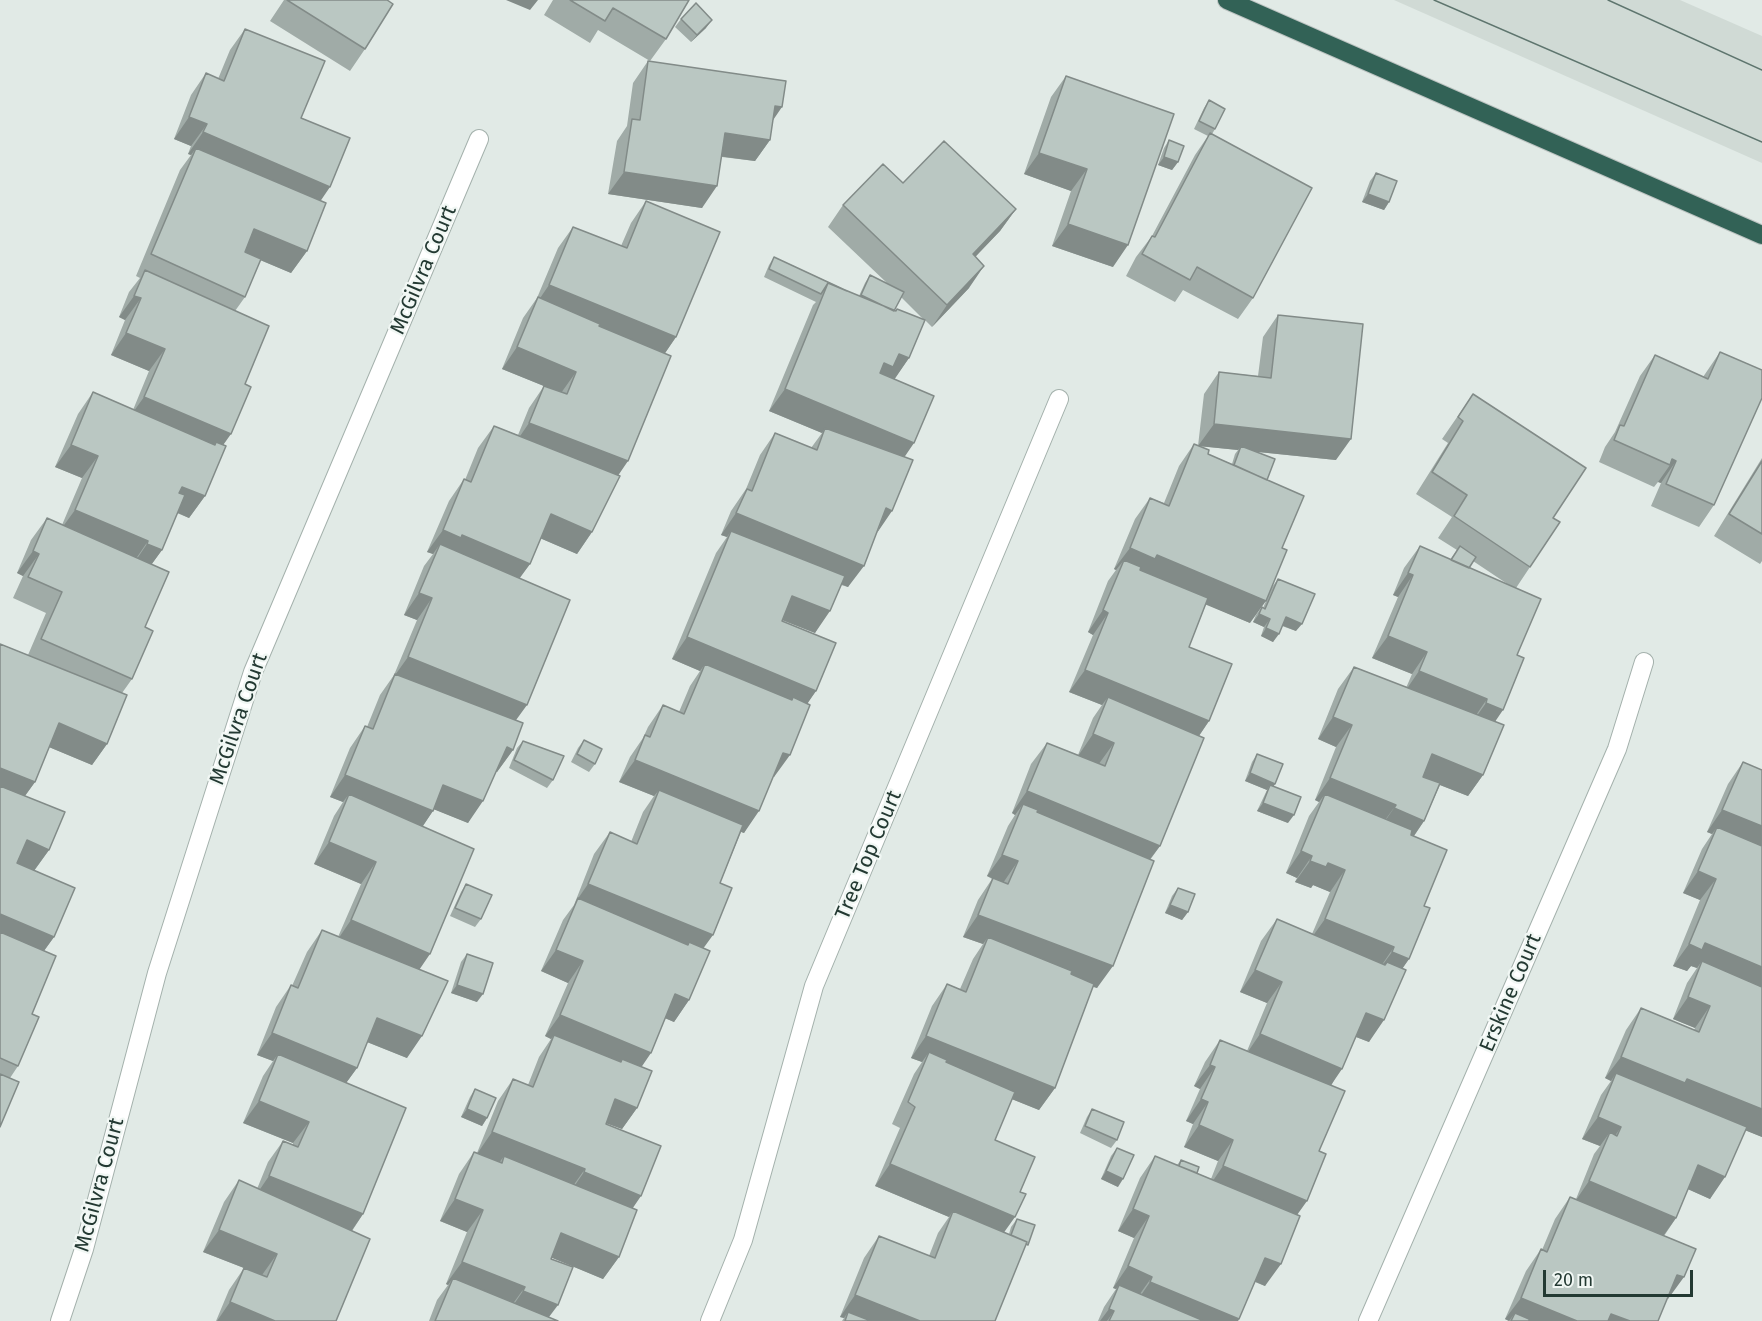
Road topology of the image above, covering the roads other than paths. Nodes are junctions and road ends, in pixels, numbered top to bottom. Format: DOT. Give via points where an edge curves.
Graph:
graph roads {
  1 [pos="1227,0"];
  2 [pos="479,139"];
  3 [pos="1762,236"];
  4 [pos="1059,399"];
  5 [pos="1644,662"];
  6 [pos="60,1321"];
  7 [pos="710,1321"];
  8 [pos="1368,1321"];
  1 -- 3 [label="highway"];
  2 -- 6 [label="street, McGilvra Court" via="253,672 157,973 84,1249"];
  4 -- 7 [label="street, Tree Top Court" via="814,986 743,1240"];
  5 -- 8 [label="street, Erskine Court" via="1617,749"];
}
